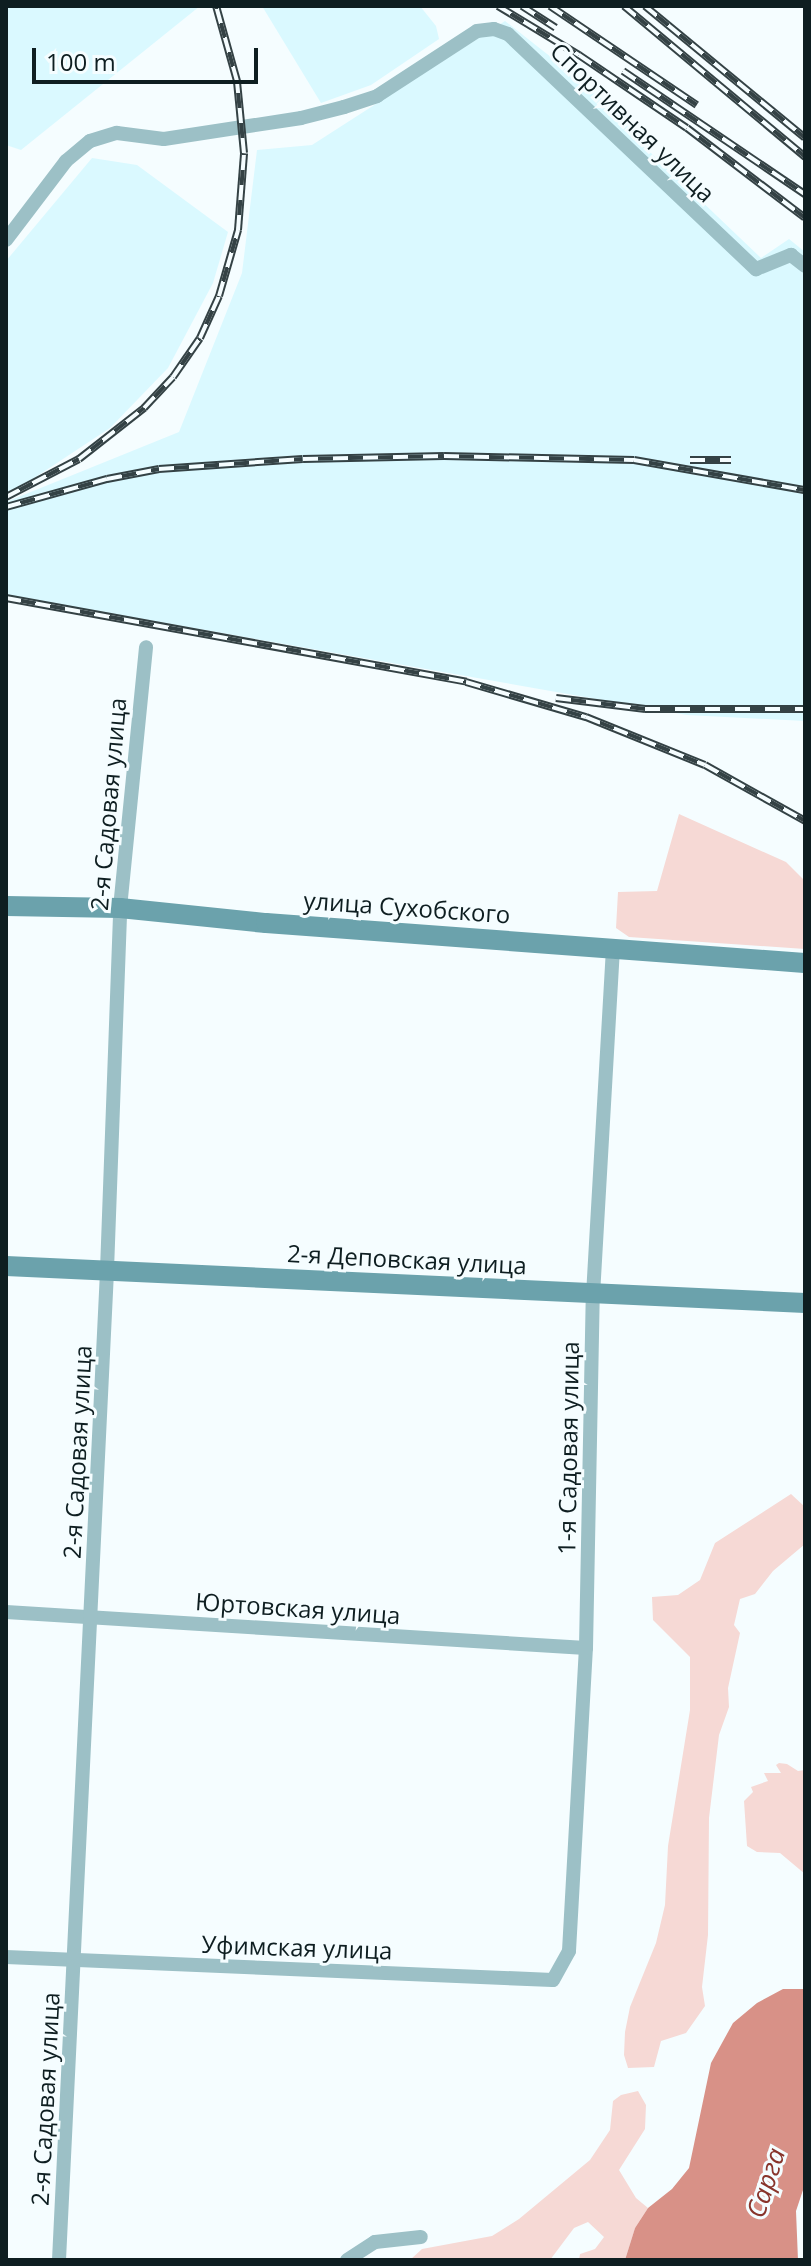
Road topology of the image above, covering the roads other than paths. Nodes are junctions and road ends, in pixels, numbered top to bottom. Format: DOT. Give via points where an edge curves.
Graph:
graph roads {
  1 [pos="6,240"];
  2 [pos="805,266"];
  3 [pos="146,647"];
  4 [pos="6,906"];
  5 [pos="120,908"];
  6 [pos="613,947"];
  7 [pos="805,963"];
  8 [pos="6,1266"];
  9 [pos="107,1270"];
  10 [pos="593,1295"];
  11 [pos="805,1303"];
  12 [pos="6,1612"];
  13 [pos="91,1617"];
  14 [pos="586,1648"];
  15 [pos="569,1951"];
  16 [pos="6,1957"];
  17 [pos="74,1959"];
  18 [pos="421,2237"];
  19 [pos="59,2260"];
  20 [pos="347,2260"];
  1 -- 2 [label="street, Спортивная улица" via="66,161 90,141 117,133 164,139 344,107 377,96 477,31 494,29 508,34 756,269 791,255"];
  3 -- 5 [label="street, 2-я Садовая улица"];
  4 -- 5 [label="street, улица Сухобского"];
  5 -- 6 [label="street, улица Сухобского"];
  5 -- 9 [label="street, 2-я Садовая улица"];
  6 -- 7 [label="street, улица Сухобского"];
  6 -- 10 [label="street, 1-я Садовая улица"];
  8 -- 9 [label="street, 2-я Деповская улица"];
  9 -- 10 [label="street, 2-я Деповская улица"];
  9 -- 13 [label="street, 2-я Садовая улица"];
  10 -- 11 [label="street, 2-я Деповская улица"];
  10 -- 14 [label="street, 1-я Садовая улица"];
  12 -- 13 [label="street, Юртовская улица"];
  13 -- 14 [label="street, Юртовская улица"];
  13 -- 17 [label="street, 2-я Садовая улица"];
  14 -- 15 [label="street, 1-я Садовая улица"];
  15 -- 17 [label="street, Уфимская улица" via="553,1980"];
  16 -- 17 [label="street, Уфимская улица"];
  17 -- 19 [label="street, 2-я Садовая улица"];
  18 -- 20 [label="street" via="375,2242"];
}
